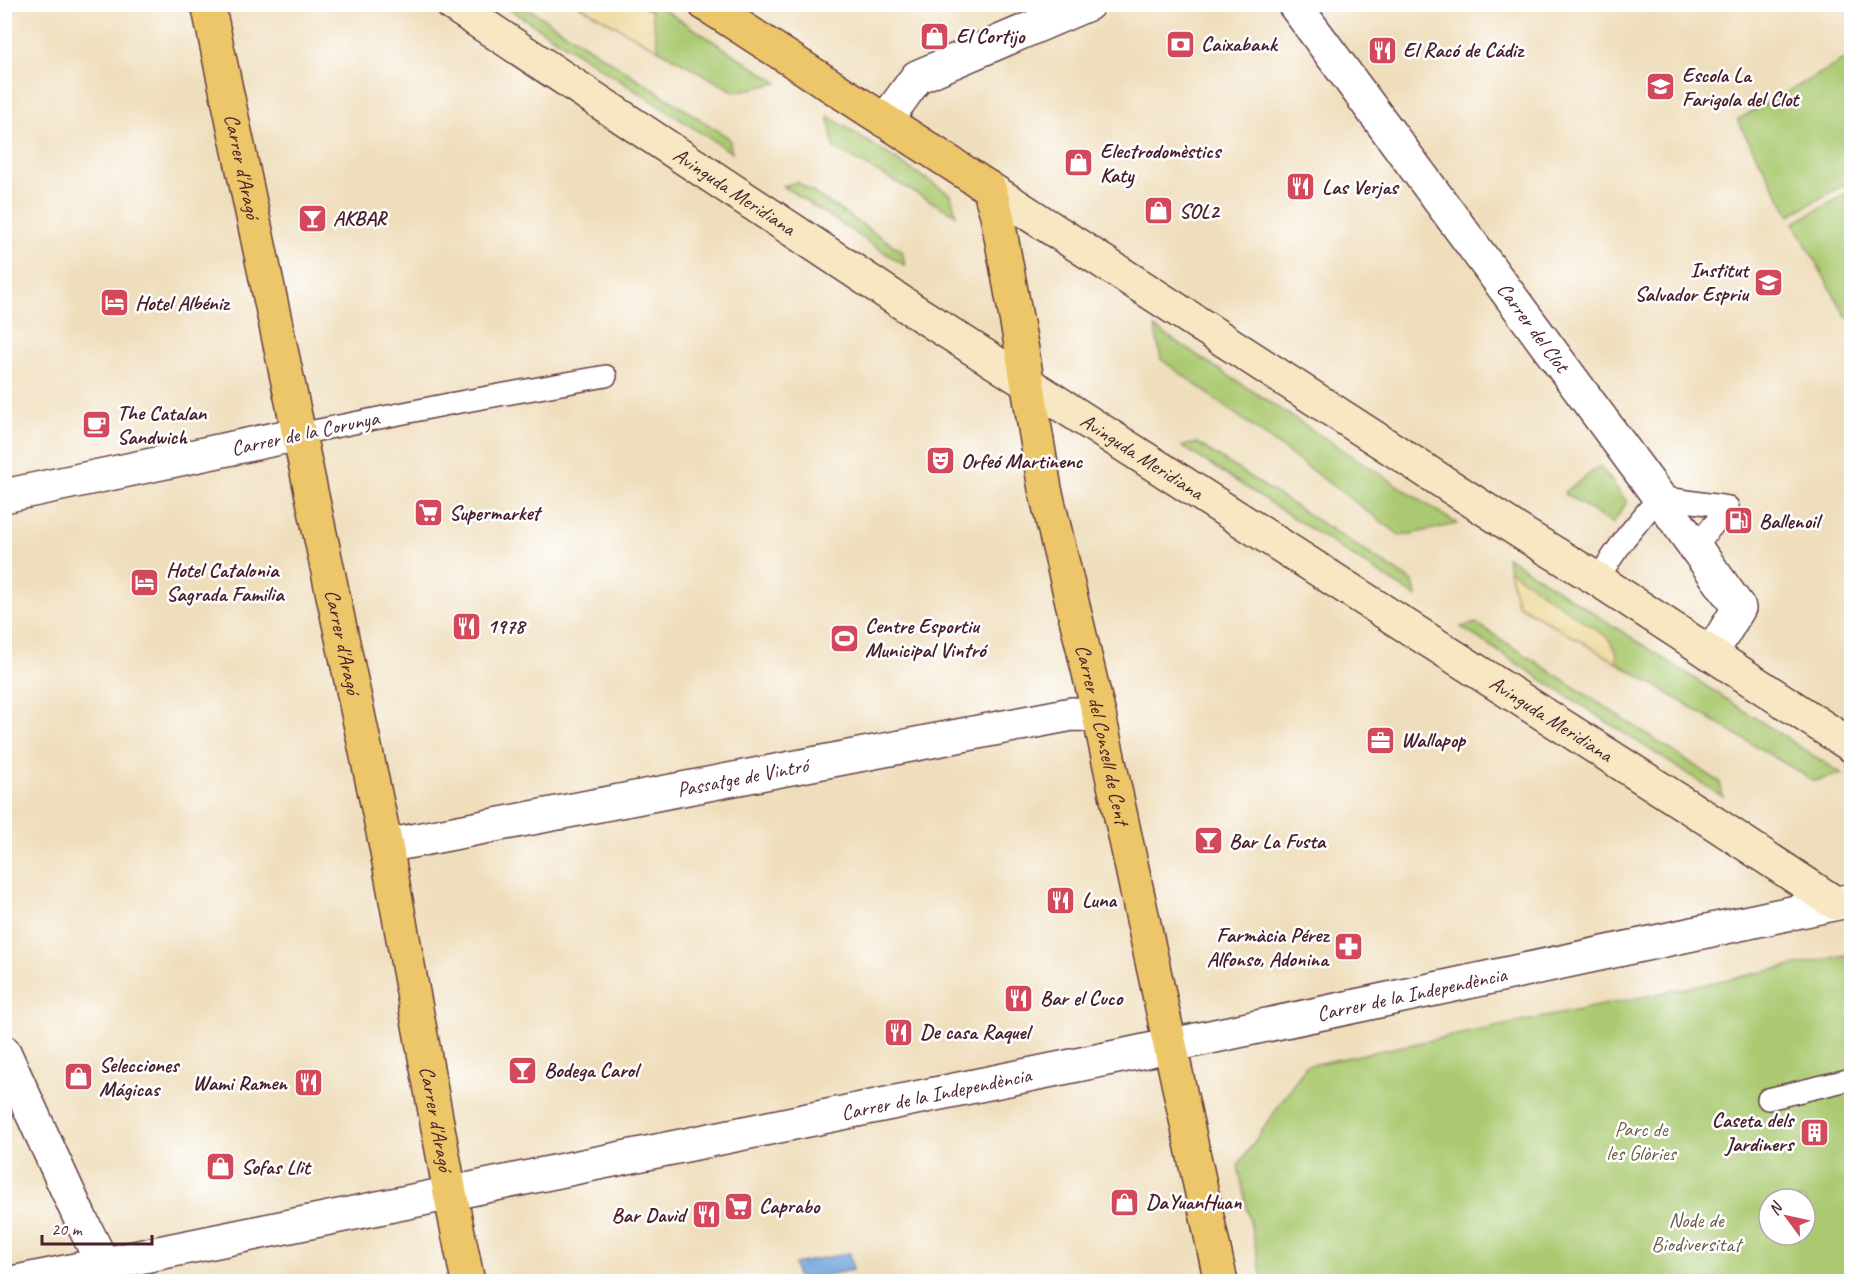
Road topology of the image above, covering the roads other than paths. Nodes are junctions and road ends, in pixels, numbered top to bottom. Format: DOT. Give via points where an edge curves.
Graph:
graph roads {
  1 [pos="208,4"];
  2 [pos="452,4"];
  3 [pos="705,4"];
  4 [pos="1088,4"];
  5 [pos="1308,9"];
  6 [pos="885,121"];
  7 [pos="990,188"];
  8 [pos="606,376"];
  9 [pos="1028,384"];
  10 [pos="299,434"];
  11 [pos="4,496"];
  12 [pos="1659,496"];
  13 [pos="1696,546"];
  14 [pos="1597,579"];
  15 [pos="1711,654"];
  16 [pos="1099,715"];
  17 [pos="1851,746"];
  18 [pos="386,846"];
  19 [pos="1843,901"];
  20 [pos="1171,1045"];
  21 [pos="4,1052"];
  22 [pos="1851,1078"];
  23 [pos="1768,1099"];
  24 [pos="450,1193"];
  25 [pos="108,1272"];
  26 [pos="17,1281"];
  27 [pos="468,1281"];
  28 [pos="1221,1281"];
  1 -- 10 [label="main road, Carrer d'Aragó"];
  2 -- 9 [label="street, Avinguda Meridiana"];
  3 -- 6 [label="main road"];
  4 -- 6 [label="street" via="917,76"];
  5 -- 12 [label="street, Carrer del Clot"];
  6 -- 7 [label="main road"];
  7 -- 9 [label="main road, Carrer del Consell de Cent"];
  7 -- 14 [label="street"];
  8 -- 10 [label="lane, Carrer de la Corunya"];
  9 -- 16 [label="main road, Carrer del Consell de Cent" via="1045,489"];
  9 -- 19 [label="street, Avinguda Meridiana"];
  10 -- 11 [label="street, Carrer de la Corunya"];
  10 -- 18 [label="main road, Carrer d'Aragó"];
  12 -- 13 [label="street, Carrer del Clot"];
  12 -- 13 [label="lane" via="1728,507"];
  12 -- 14 [label="lane"];
  13 -- 15 [label="street, Carrer del Clot" via="1739,608"];
  14 -- 15 [label="street"];
  15 -- 17 [label="street"];
  16 -- 18 [label="street, Passatge de Vintró" via="1072,714"];
  16 -- 20 [label="main road, Carrer del Consell de Cent"];
  18 -- 24 [label="main road, Carrer d'Aragó"];
  19 -- 20 [label="street, Carrer de la Independència"];
  20 -- 24 [label="street, Carrer de la Independència"];
  20 -- 28 [label="main road, Carrer del Consell de Cent"];
  21 -- 25 [label="street"];
  22 -- 23 [label="lane"];
  24 -- 25 [label="street, Carrer de la Independència"];
  24 -- 27 [label="main road, Carrer d'Aragó"];
  25 -- 26 [label="street, Carrer de la Independència"];
}
